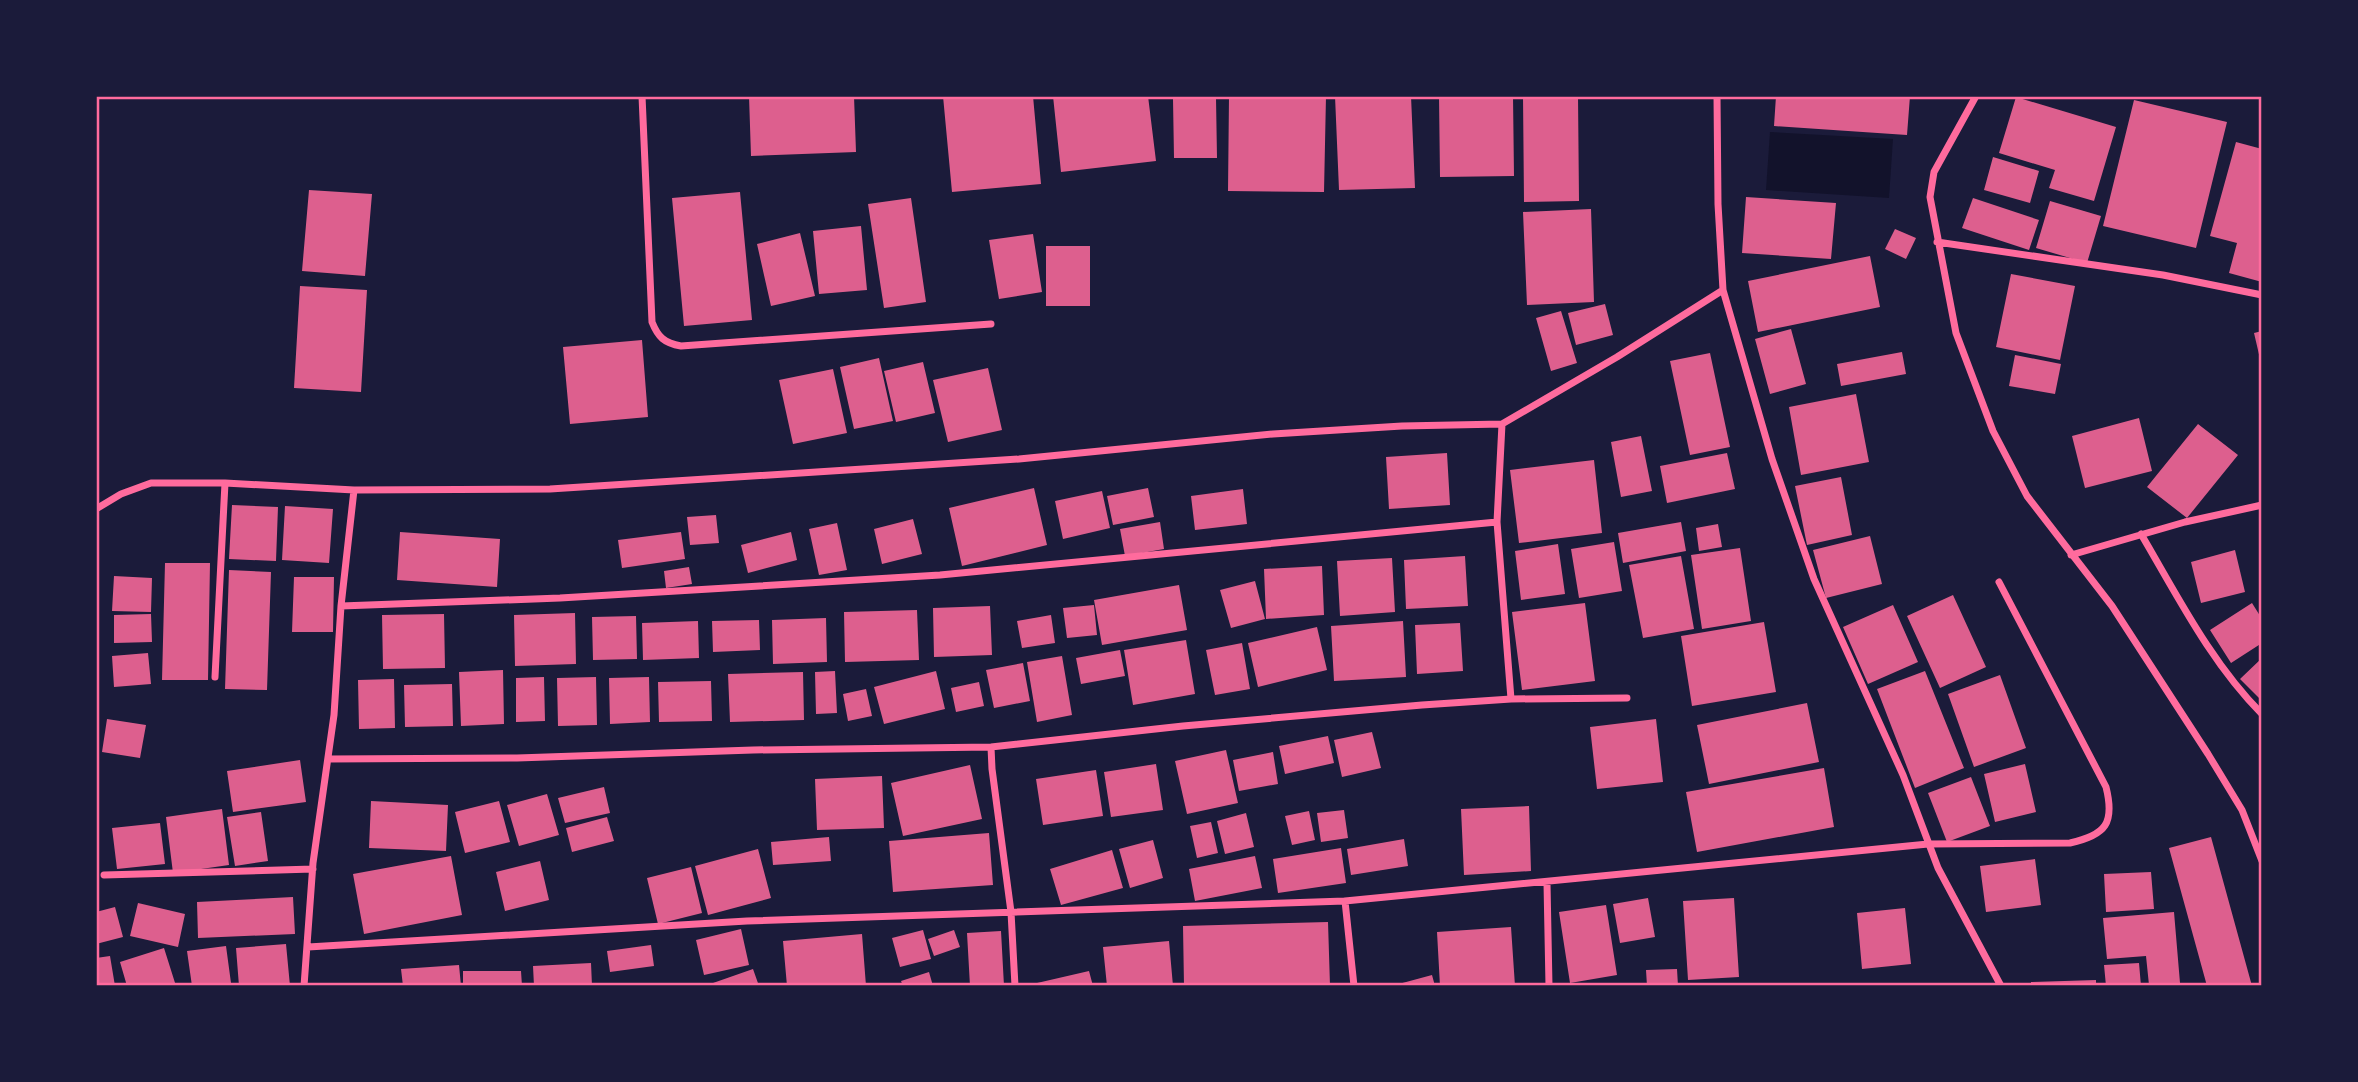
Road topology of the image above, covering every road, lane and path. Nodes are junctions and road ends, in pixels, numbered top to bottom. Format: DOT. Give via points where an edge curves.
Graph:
graph roads {
  1 [pos="642,96"];
  2 [pos="1717,96"];
  3 [pos="1976,96"];
  4 [pos="1937,242"];
  5 [pos="1723,290"];
  6 [pos="2262,295"];
  7 [pos="991,324"];
  8 [pos="1502,424"];
  9 [pos="225,483"];
  10 [pos="354,490"];
  11 [pos="2262,505"];
  12 [pos="96,509"];
  13 [pos="1497,522"];
  14 [pos="2141,534"];
  15 [pos="2071,555"];
  16 [pos="1999,582"];
  17 [pos="341,606"];
  18 [pos="215,677"];
  19 [pos="1627,698"];
  20 [pos="1511,699"];
  21 [pos="2262,714"];
  22 [pos="991,747"];
  23 [pos="328,759"];
  24 [pos="1928,845"];
  25 [pos="2262,862"];
  26 [pos="313,869"];
  27 [pos="104,876"];
  28 [pos="1547,883"];
  29 [pos="1345,901"];
  30 [pos="1011,912"];
  31 [pos="308,947"];
  32 [pos="304,986"];
  33 [pos="1016,986"];
  34 [pos="1354,986"];
  35 [pos="1549,986"];
  36 [pos="2001,986"];
  1 -- 7 [label="street" via="652,322 668,344"];
  2 -- 5 [label="street"];
  3 -- 4 [label="street" via="1934,172 1930,197"];
  4 -- 6 [label="street" via="2162,275"];
  4 -- 15 [label="street" via="1956,332 1993,431 2027,496"];
  5 -- 8 [label="street"];
  5 -- 24 [label="street" via="1772,458 1814,579 1903,775"];
  8 -- 10 [label="street" via="1273,434 1019,459 700,481 550,489"];
  8 -- 13 [label="street"];
  9 -- 10 [label="street"];
  9 -- 12 [label="street" via="151,483"];
  9 -- 18 [label="street"];
  10 -- 17 [label="street"];
  11 -- 14 [label="street"];
  13 -- 17 [label="street" via="940,575"];
  13 -- 20 [label="street"];
  14 -- 15 [label="street"];
  14 -- 21 [label="street" via="2207,645"];
  15 -- 25 [label="street" via="2112,606 2208,754 2242,810"];
  16 -- 24 [label="street" via="2106,787 2109,820 2102,830 2070,843"];
  17 -- 23 [label="street"];
  19 -- 20 [label="street"];
  20 -- 22 [label="street"];
  22 -- 23 [label="street"];
  22 -- 30 [label="street"];
  23 -- 26 [label="street"];
  24 -- 28 [label="street"];
  24 -- 36 [label="street"];
  26 -- 27 [label="street"];
  26 -- 31 [label="street"];
  28 -- 29 [label="street"];
  28 -- 35 [label="street"];
  29 -- 30 [label="street"];
  29 -- 34 [label="street"];
  30 -- 31 [label="street"];
  30 -- 33 [label="street"];
  31 -- 32 [label="street"];
}
